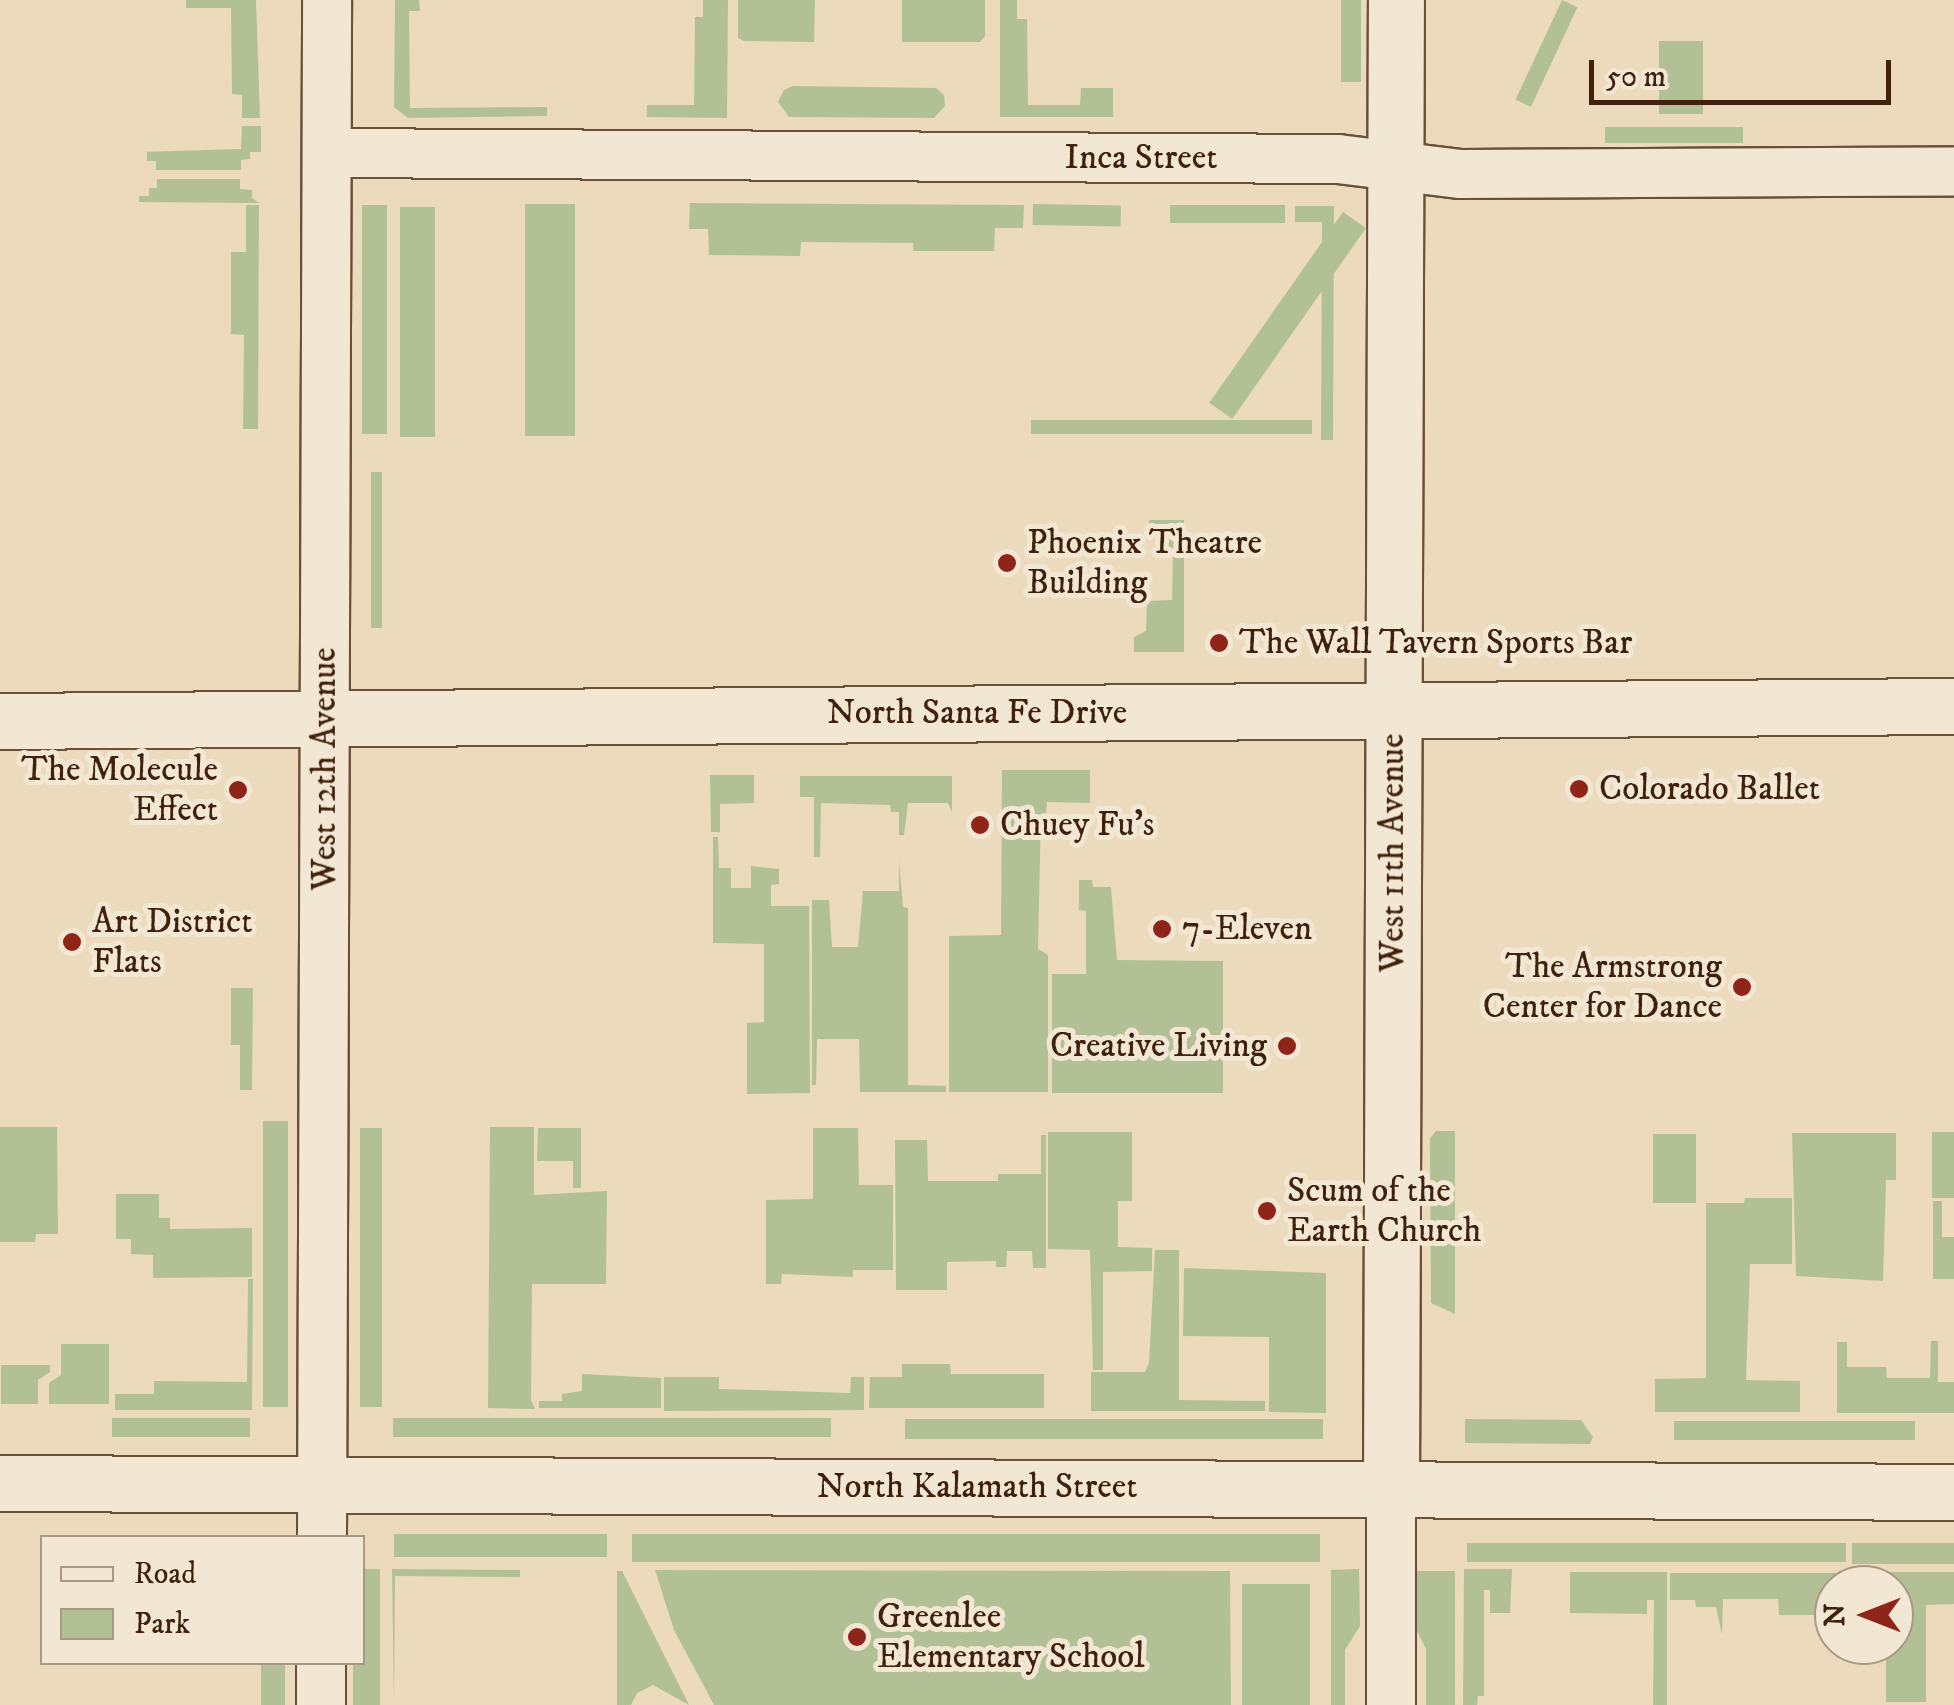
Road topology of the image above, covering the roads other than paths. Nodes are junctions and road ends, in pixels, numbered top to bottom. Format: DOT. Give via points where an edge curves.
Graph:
graph roads {
  1 [pos="327,0"];
  2 [pos="1396,0"];
  3 [pos="327,153"];
  4 [pos="1395,166"];
  5 [pos="1954,171"];
  6 [pos="1954,706"];
  7 [pos="1394,710"];
  8 [pos="325,718"];
  9 [pos="0,721"];
  10 [pos="0,1483"];
  11 [pos="1391,1489"];
  12 [pos="1954,1492"];
  13 [pos="322,1511"];
  14 [pos="322,1665"];
  15 [pos="321,1705"];
  16 [pos="1391,1705"];
  1 -- 3 [label="street, West 12th Avenue"];
  2 -- 4 [label="main road, West 11th Avenue"];
  3 -- 4 [label="street, Inca Street" via="1338,159"];
  3 -- 8 [label="street, West 12th Avenue"];
  4 -- 5 [label="street, Inca Street" via="1461,174"];
  4 -- 7 [label="main road, West 11th Avenue"];
  6 -- 7 [label="main road, North Santa Fe Drive"];
  7 -- 8 [label="main road, North Santa Fe Drive"];
  7 -- 11 [label="main road, West 11th Avenue"];
  8 -- 9 [label="main road, North Santa Fe Drive"];
  8 -- 13 [label="street, West 12th Avenue"];
  10 -- 13 [label="main road, North Kalamath Street"];
  11 -- 12 [label="main road, North Kalamath Street"];
  11 -- 13 [label="main road, North Kalamath Street"];
  11 -- 16 [label="street, West 11th Avenue"];
  14 -- 15 [label="street"];
}
